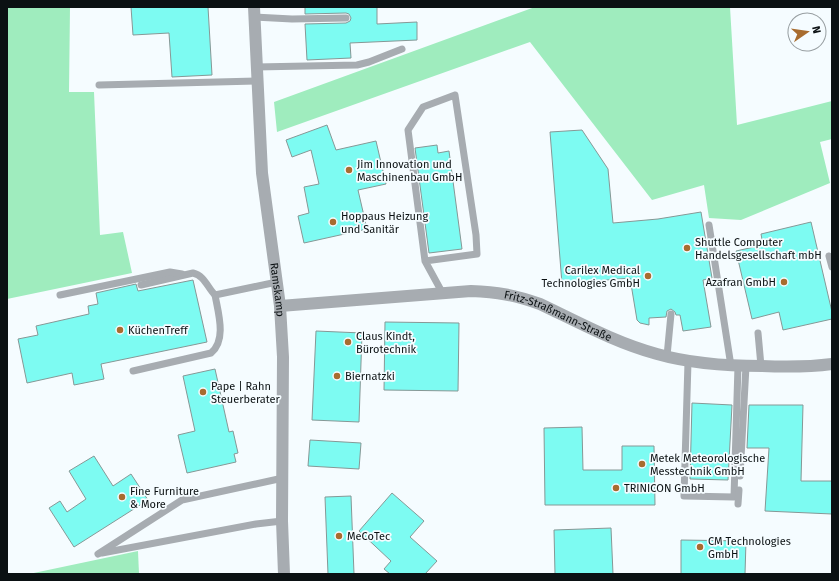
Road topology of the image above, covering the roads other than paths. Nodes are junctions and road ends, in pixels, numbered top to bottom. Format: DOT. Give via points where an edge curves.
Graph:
graph roads {
  1 [pos="254,12"];
  2 [pos="346,18"];
  3 [pos="402,49"];
  4 [pos="256,67"];
  5 [pos="257,80"];
  6 [pos="99,85"];
  7 [pos="709,225"];
  8 [pos="829,256"];
  9 [pos="425,261"];
  10 [pos="832,267"];
  11 [pos="186,275"];
  12 [pos="277,282"];
  13 [pos="141,285"];
  14 [pos="443,294"];
  15 [pos="60,295"];
  16 [pos="214,295"];
  17 [pos="280,306"];
  18 [pos="671,314"];
  19 [pos="758,333"];
  20 [pos="667,356"];
  21 [pos="688,362"];
  22 [pos="832,364"];
  23 [pos="738,366"];
  24 [pos="760,366"];
  25 [pos="133,371"];
  26 [pos="283,478"];
  27 [pos="738,504"];
  28 [pos="282,521"];
  29 [pos="284,574"];
  1 -- 2 [label="lane" via="292,19"];
  1 -- 4 [label="street, Ramskamp"];
  3 -- 4 [label="lane" via="357,65"];
  4 -- 5 [label="street, Ramskamp"];
  5 -- 6 [label="lane"];
  5 -- 12 [label="street, Ramskamp" via="262,173"];
  7 -- 23 [label="lane"];
  8 -- 10 [label="lane"];
  9 -- 9 [label="lane" via="408,130 423,107 455,95 477,254"];
  9 -- 14 [label="lane"];
  11 -- 13 [label="lane"];
  11 -- 15 [label="lane" via="170,272"];
  11 -- 16 [label="lane" via="199,274"];
  12 -- 16 [label="lane"];
  12 -- 17 [label="street, Ramskamp"];
  14 -- 17 [label="street, Fritz-Straßmann-Straße"];
  14 -- 20 [label="street, Fritz-Straßmann-Straße" via="471,291 508,294 540,304 624,343"];
  16 -- 25 [label="lane" via="220,341 216,349 211,353"];
  17 -- 26 [label="street, Ramskamp" via="283,357"];
  18 -- 20 [label="lane"];
  19 -- 24 [label="lane"];
  20 -- 21 [label="street, Fritz-Straßmann-Straße"];
  21 -- 23 [label="street, Fritz-Straßmann-Straße"];
  21 -- 23 [label="lane" via="684,496 734,496"];
  22 -- 24 [label="street, Fritz-Straßmann-Straße"];
  23 -- 24 [label="street, Fritz-Straßmann-Straße"];
  23 -- 27 [label="lane"];
  26 -- 28 [label="street, Ramskamp"];
  26 -- 28 [label="lane" via="182,500 98,554"];
  28 -- 29 [label="street, Ramskamp"];
}
